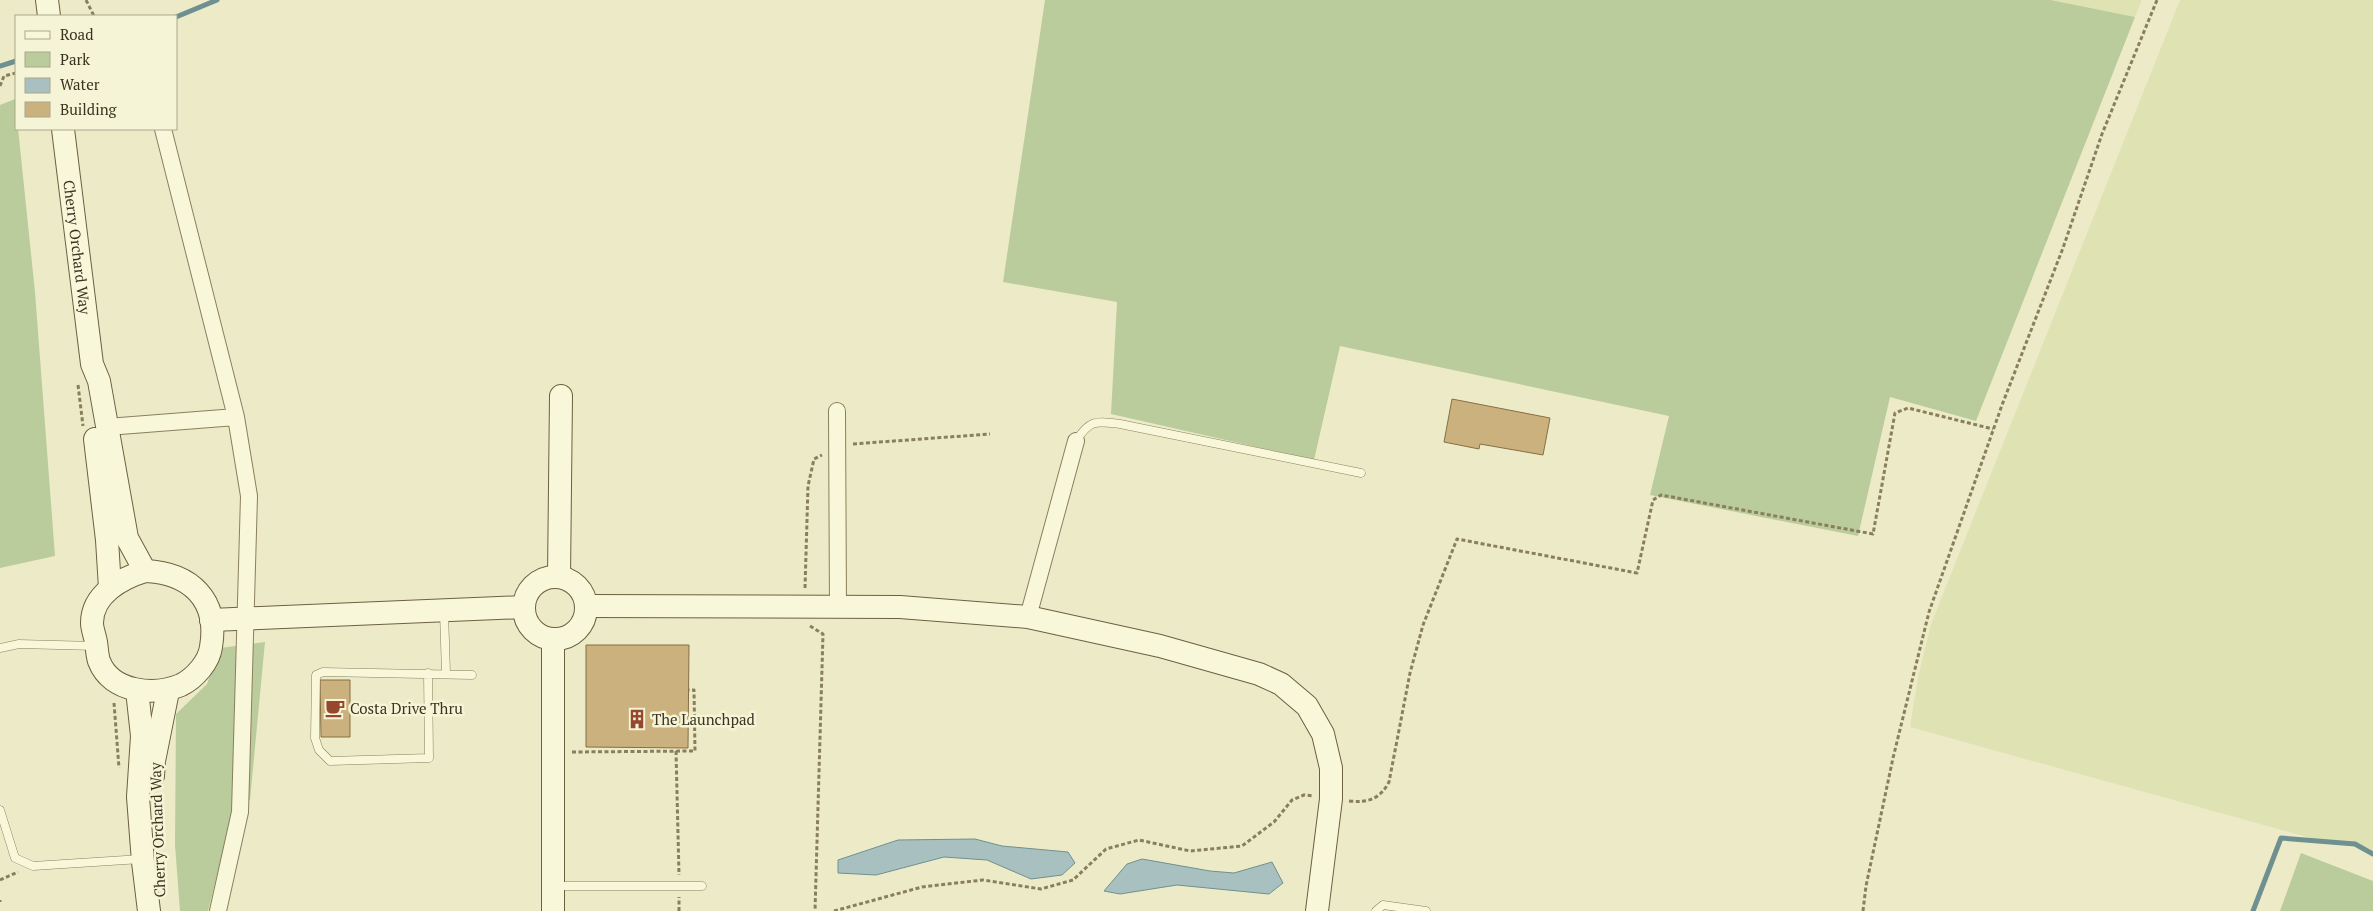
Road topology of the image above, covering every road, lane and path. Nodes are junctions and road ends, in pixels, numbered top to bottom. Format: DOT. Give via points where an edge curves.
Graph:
graph roads {
  1 [pos="47,0"];
  2 [pos="86,0"];
  3 [pos="2157,0"];
  4 [pos="49,15"];
  5 [pos="94,15"];
  6 [pos="15,73"];
  7 [pos="0,86"];
  8 [pos="63,130"];
  9 [pos="164,130"];
  10 [pos="92,364"];
  11 [pos="77,382"];
  12 [pos="561,396"];
  13 [pos="837,411"];
  14 [pos="236,416"];
  15 [pos="107,427"];
  16 [pos="84,428"];
  17 [pos="1993,429"];
  18 [pos="1076,441"];
  19 [pos="1361,473"];
  20 [pos="145,571"];
  21 [pos="559,577"];
  22 [pos="110,588"];
  23 [pos="586,606"];
  24 [pos="524,607"];
  25 [pos="838,607"];
  26 [pos="444,610"];
  27 [pos="1028,617"];
  28 [pos="246,618"];
  29 [pos="212,620"];
  30 [pos="553,639"];
  31 [pos="97,646"];
  32 [pos="0,648"];
  33 [pos="428,673"];
  34 [pos="446,673"];
  35 [pos="472,674"];
  36 [pos="137,690"];
  37 [pos="688,690"];
  38 [pos="168,691"];
  39 [pos="110,698"];
  40 [pos="676,751"];
  41 [pos="553,752"];
  42 [pos="119,772"];
  43 [pos="1331,799"];
  44 [pos="0,810"];
  45 [pos="142,859"];
  46 [pos="554,886"];
  47 [pos="679,886"];
  48 [pos="702,886"];
  49 [pos="149,911"];
  50 [pos="159,911"];
  51 [pos="218,911"];
  52 [pos="553,911"];
  53 [pos="679,911"];
  54 [pos="834,911"];
  55 [pos="1317,911"];
  56 [pos="1376,911"];
  57 [pos="1426,911"];
  58 [pos="1864,911"];
  1 -- 4 [label="street"];
  2 -- 5 [label="path"];
  3 -- 17 [label="path" via="2102,134 2063,248"];
  6 -- 7 [label="path" via="4,76"];
  8 -- 10 [label="street, Cherry Orchard Way"];
  9 -- 14 [label="street"];
  10 -- 15 [label="street, Cherry Orchard Way" via="99,382"];
  10 -- 22 [label="street, Cherry Orchard Way" via="88,382"];
  11 -- 16 [label="path"];
  12 -- 21 [label="street"];
  13 -- 25 [label="street"];
  14 -- 15 [label="street"];
  14 -- 28 [label="street" via="249,496"];
  15 -- 20 [label="street, Cherry Orchard Way" via="127,538"];
  17 -- 43 [label="path" via="1908,408 1895,413 1873,534 1661,495 1653,500 1637,573 1457,539 1423,625 1410,673 1389,782 1381,794 1368,802"];
  17 -- 58 [label="path" via="1929,612 1893,758 1866,886"];
  18 -- 19 [label="lane" via="1085,427 1096,422 1120,424"];
  18 -- 27 [label="street"];
  20 -- 22 [label="street" via="126,577"];
  20 -- 29 [label="street" via="165,572 184,580 200,593"];
  21 -- 23 [label="street" via="578,587"];
  21 -- 24 [label="street" via="549,577 535,584 526,597"];
  22 -- 31 [label="street" via="98,604 92,622"];
  23 -- 25 [label="street"];
  23 -- 30 [label="street" via="581,625 565,637"];
  24 -- 26 [label="street"];
  24 -- 30 [label="street" via="529,626 536,633"];
  25 -- 27 [label="street" via="900,607"];
  26 -- 28 [label="street"];
  26 -- 34 [label="lane"];
  27 -- 43 [label="street" via="1160,646 1259,674 1281,684 1306,706 1323,734 1331,768"];
  28 -- 29 [label="street"];
  28 -- 51 [label="street" via="240,812"];
  29 -- 38 [label="street" via="210,650 201,668 186,682"];
  30 -- 41 [label="street"];
  31 -- 32 [label="lane" via="19,644"];
  31 -- 36 [label="street" via="99,661 111,677"];
  33 -- 33 [label="lane" via="323,672 316,675 315,738 318,750 330,761 429,758"];
  33 -- 34 [label="lane"];
  34 -- 35 [label="lane"];
  36 -- 38 [label="street"];
  36 -- 45 [label="street" via="142,736 138,797"];
  37 -- 40 [label="path" via="694,690 695,751"];
  38 -- 50 [label="street, Cherry Orchard Way" via="154,761"];
  39 -- 42 [label="path" via="114,704"];
  40 -- 41 [label="path"];
  40 -- 47 [label="path"];
  41 -- 46 [label="street"];
  43 -- 54 [label="path" via="1304,795 1292,800 1274,822 1242,846 1190,851 1138,840 1106,849 1073,880 1041,889 983,880 922,887"];
  43 -- 55 [label="street"];
  44 -- 45 [label="lane" via="15,858 33,866"];
  45 -- 49 [label="street"];
  46 -- 47 [label="lane"];
  46 -- 52 [label="street"];
  47 -- 48 [label="lane"];
  47 -- 53 [label="path"];
  56 -- 57 [label="lane" via="1384,905"];
}
